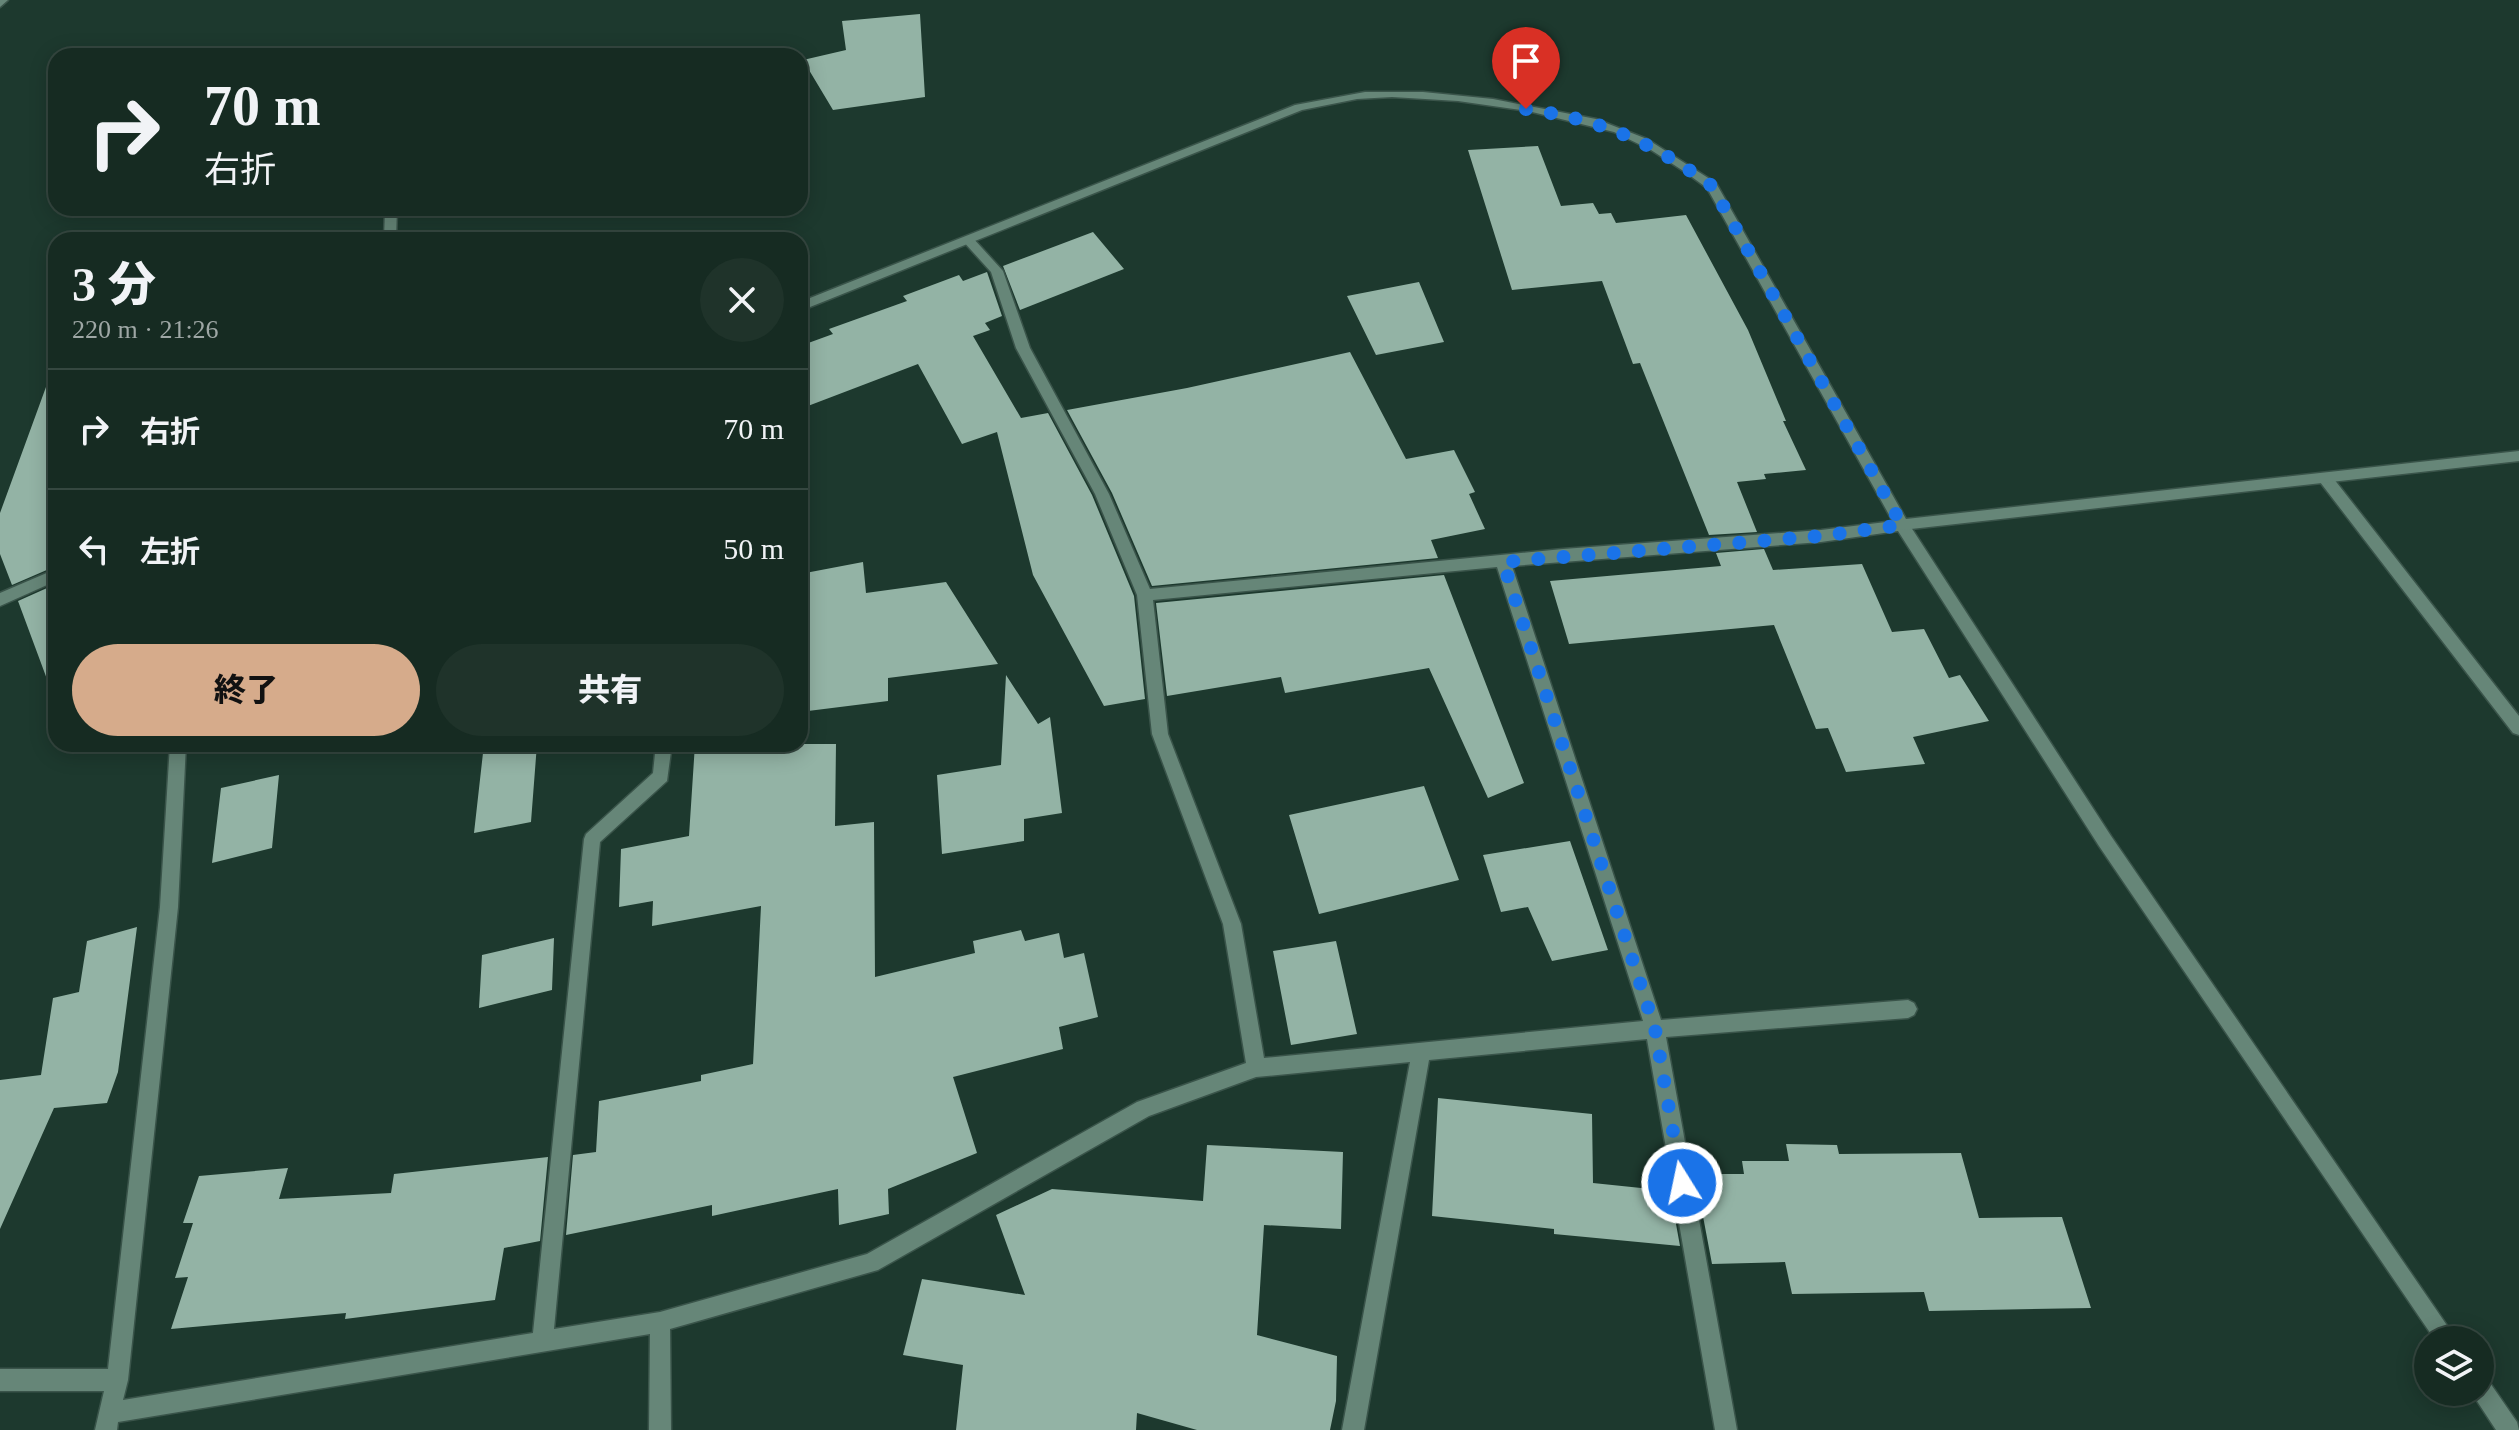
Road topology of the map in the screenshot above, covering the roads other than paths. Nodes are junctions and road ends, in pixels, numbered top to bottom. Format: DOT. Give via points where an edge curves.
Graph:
graph roads {
  1 [pos="968,240"];
  2 [pos="808,304"];
  3 [pos="2519,456"];
  4 [pos="2325,478"];
  5 [pos="1902,525"];
  6 [pos="1503,562"];
  7 [pos="48,579"];
  8 [pos="1145,595"];
  9 [pos="0,600"];
  10 [pos="2519,728"];
  11 [pos="178,752"];
  12 [pos="663,752"];
  13 [pos="1908,1009"];
  14 [pos="1655,1029"];
  15 [pos="1421,1052"];
  16 [pos="1256,1068"];
  17 [pos="660,1322"];
  18 [pos="2437,1326"];
  19 [pos="542,1342"];
  20 [pos="0,1380"];
  21 [pos="117,1380"];
  22 [pos="2492,1406"];
  23 [pos="108,1422"];
  24 [pos="660,1430"];
  25 [pos="1353,1430"];
  26 [pos="1726,1430"];
  27 [pos="2509,1430"];
  1 -- 2 [label="street"];
  1 -- 5 [label="street" via="1299,107 1366,95 1443,97 1554,113 1618,130 1669,155 1712,186"];
  1 -- 8 [label="street" via="997,271 1023,348 1102,494"];
  3 -- 4 [label="street"];
  4 -- 5 [label="street"];
  4 -- 10 [label="street"];
  5 -- 6 [label="street"];
  5 -- 18 [label="street" via="2105,841"];
  6 -- 8 [label="street"];
  6 -- 14 [label="street"];
  7 -- 9 [label="street"];
  8 -- 16 [label="street" via="1160,734 1232,924"];
  11 -- 21 [label="street" via="169,907"];
  12 -- 19 [label="street" via="661,776 592,839"];
  13 -- 14 [label="street"];
  14 -- 15 [label="street"];
  14 -- 26 [label="street"];
  15 -- 16 [label="street"];
  15 -- 25 [label="street"];
  16 -- 17 [label="street" via="1144,1109 871,1263"];
  17 -- 19 [label="street"];
  17 -- 24 [label="street"];
  19 -- 23 [label="street"];
  20 -- 21 [label="street"];
  21 -- 23 [label="street"];
  22 -- 27 [label="street"];
}
